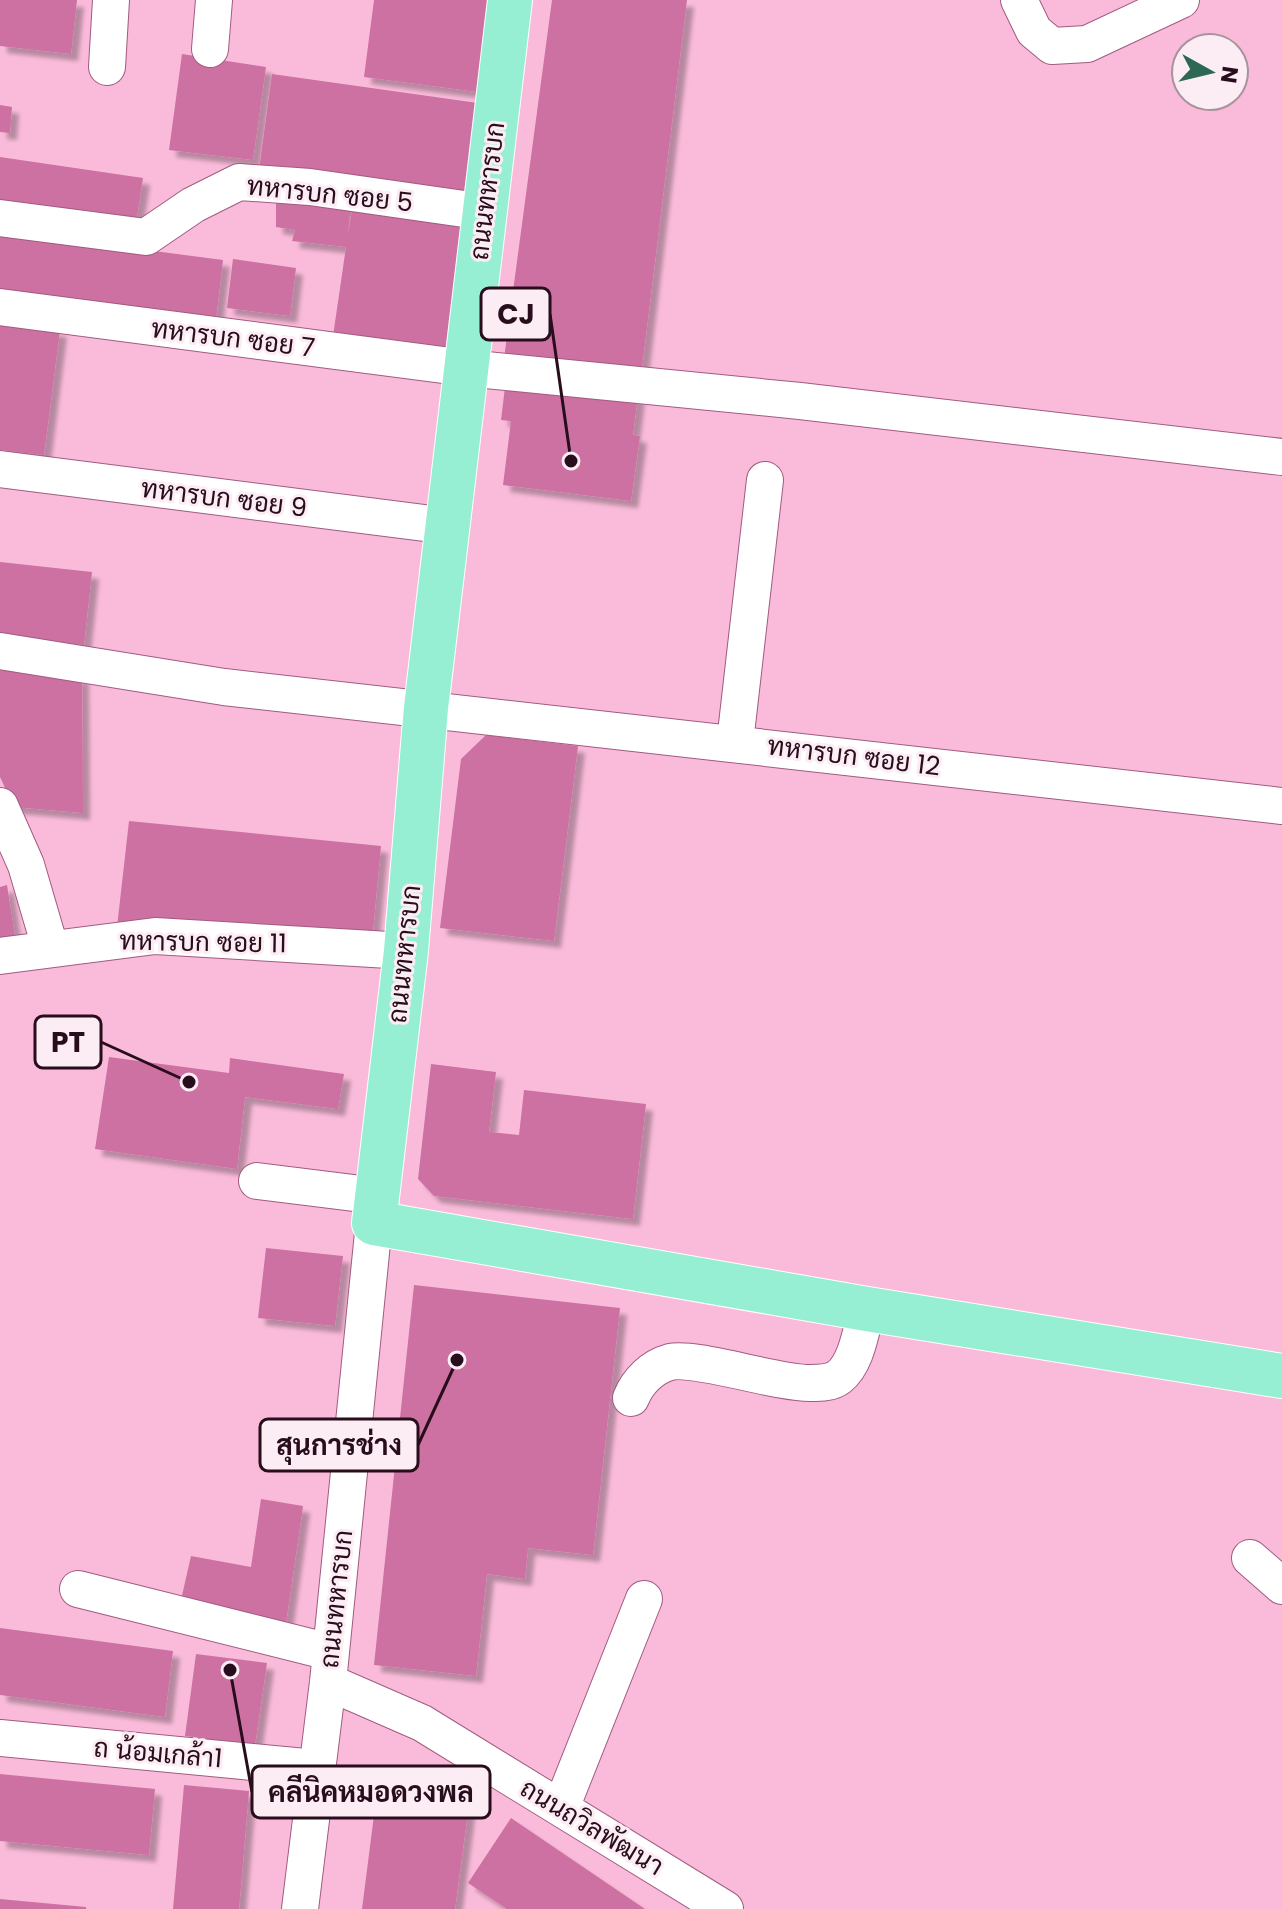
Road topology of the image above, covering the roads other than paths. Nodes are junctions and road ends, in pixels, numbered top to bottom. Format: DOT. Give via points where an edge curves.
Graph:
graph roads {
  1 [pos="111,0"];
  2 [pos="214,0"];
  3 [pos="510,0"];
  4 [pos="1019,0"];
  5 [pos="1181,0"];
  6 [pos="210,49"];
  7 [pos="107,67"];
  8 [pos="485,212"];
  9 [pos="0,218"];
  10 [pos="0,307"];
  11 [pos="466,368"];
  12 [pos="1282,457"];
  13 [pos="0,469"];
  14 [pos="765,480"];
  15 [pos="448,526"];
  16 [pos="0,651"];
  17 [pos="426,708"];
  18 [pos="735,742"];
  19 [pos="0,806"];
  20 [pos="1282,806"];
  21 [pos="50,947"];
  22 [pos="406,951"];
  23 [pos="0,956"];
  24 [pos="257,1181"];
  25 [pos="376,1210"];
  26 [pos="867,1309"];
  27 [pos="1282,1376"];
  28 [pos="631,1398"];
  29 [pos="1250,1558"];
  30 [pos="1282,1586"];
  31 [pos="78,1589"];
  32 [pos="644,1599"];
  33 [pos="329,1667"];
  34 [pos="0,1738"];
  35 [pos="316,1768"];
  36 [pos="561,1808"];
  37 [pos="300,1909"];
  38 [pos="725,1909"];
  1 -- 7 [label="street"];
  2 -- 6 [label="street"];
  3 -- 8 [label="main road, ถนนทหารบก"];
  4 -- 5 [label="street" via="1034,31 1052,46 1087,44"];
  8 -- 9 [label="street, ทหารบก ซอย 5" via="239,182 146,237"];
  8 -- 11 [label="main road, ถนนทหารบก"];
  10 -- 11 [label="street, ทหารบก ซอย 7"];
  11 -- 12 [label="street, ทหารบก ซอย 7"];
  11 -- 15 [label="main road, ถนนทหารบก"];
  13 -- 15 [label="street, ทหารบก ซอย 9"];
  14 -- 18 [label="street"];
  15 -- 17 [label="main road, ถนนทหารบก"];
  16 -- 17 [label="street, ทหารบก ซอย 12" via="224,687"];
  17 -- 18 [label="street, ทหารบก ซอย 12"];
  17 -- 22 [label="main road, ถนนทหารบก"];
  18 -- 20 [label="street, ทหารบก ซอย 12"];
  19 -- 21 [label="street" via="26,865"];
  21 -- 22 [label="street, ทหารบก ซอย 11" via="155,936"];
  21 -- 23 [label="street, ทหารบก ซอย 11"];
  22 -- 25 [label="main road, ถนนทหารบก"];
  24 -- 25 [label="street"];
  25 -- 26 [label="main road"];
  25 -- 33 [label="street, ถนนทหารบก"];
  26 -- 27 [label="main road"];
  26 -- 28 [label="street" via="849,1364 826,1383 791,1383 678,1361 649,1373"];
  29 -- 30 [label="street"];
  31 -- 33 [label="street, ถนนถวิลพัฒนา"];
  32 -- 36 [label="street"];
  33 -- 35 [label="street, ถนนทหารบก"];
  33 -- 36 [label="street, ถนนถวิลพัฒนา"];
  34 -- 35 [label="street, ถ น้อมเกล้า1"];
  35 -- 37 [label="street, ถนนทหารบก"];
  36 -- 38 [label="street, ถนนถวิลพัฒนา"];
}
